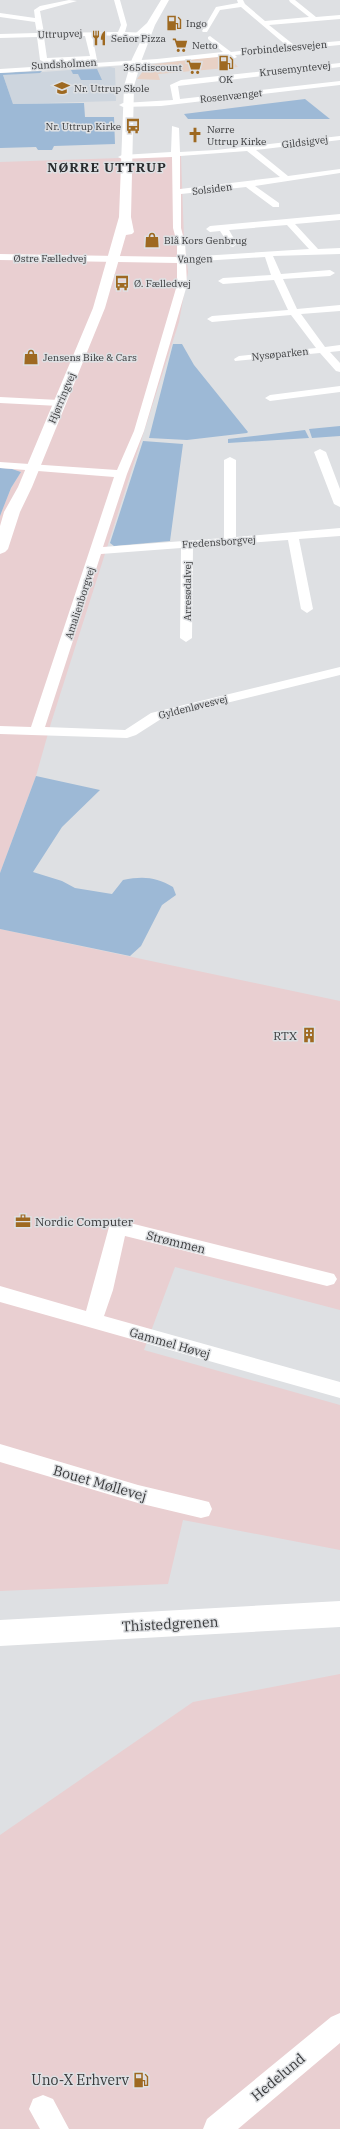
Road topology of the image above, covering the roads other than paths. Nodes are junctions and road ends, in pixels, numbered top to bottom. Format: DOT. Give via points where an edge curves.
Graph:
graph roads {
  1 [pos="76,0"];
  2 [pos="117,0"];
  3 [pos="165,0"];
  4 [pos="292,1"];
  5 [pos="241,2"];
  6 [pos="0,15"];
  7 [pos="340,17"];
  8 [pos="315,19"];
  9 [pos="40,21"];
  10 [pos="264,23"];
  11 [pos="151,25"];
  12 [pos="205,31"];
  13 [pos="88,34"];
  14 [pos="121,34"];
  15 [pos="42,35"];
  16 [pos="137,35"];
  17 [pos="0,36"];
  18 [pos="148,36"];
  19 [pos="210,38"];
  20 [pos="340,43"];
  21 [pos="292,47"];
  22 [pos="228,53"];
  23 [pos="132,59"];
  24 [pos="340,65"];
  25 [pos="0,67"];
  26 [pos="0,71"];
  27 [pos="251,74"];
  28 [pos="340,83"];
  29 [pos="178,102"];
  30 [pos="125,105"];
  31 [pos="175,128"];
  32 [pos="340,138"];
  33 [pos="250,149"];
  34 [pos="175,155"];
  35 [pos="125,157"];
  36 [pos="340,171"];
  37 [pos="287,179"];
  38 [pos="247,184"];
  39 [pos="177,192"];
  40 [pos="276,205"];
  41 [pos="340,217"];
  42 [pos="289,222"];
  43 [pos="224,228"];
  44 [pos="210,229"];
  45 [pos="233,244"];
  46 [pos="340,251"];
  47 [pos="316,252"];
  48 [pos="268,254"];
  49 [pos="0,257"];
  50 [pos="114,258"];
  51 [pos="178,258"];
  52 [pos="330,272"];
  53 [pos="278,277"];
  54 [pos="223,281"];
  55 [pos="340,308"];
  56 [pos="295,312"];
  57 [pos="212,320"];
  58 [pos="340,348"];
  59 [pos="322,350"];
  60 [pos="239,359"];
  61 [pos="340,368"];
  62 [pos="340,389"];
  63 [pos="270,398"];
  64 [pos="0,400"];
  65 [pos="59,404"];
  66 [pos="320,452"];
  67 [pos="230,460"];
  68 [pos="0,465"];
  69 [pos="33,468"];
  70 [pos="121,474"];
  71 [pos="340,504"];
  72 [pos="340,532"];
  73 [pos="293,536"];
  74 [pos="230,542"];
  75 [pos="187,545"];
  76 [pos="1,547"];
  77 [pos="97,551"];
  78 [pos="307,609"];
  79 [pos="186,638"];
  80 [pos="340,671"];
  81 [pos="0,730"];
  82 [pos="37,730"];
  83 [pos="327,1279"];
  84 [pos="0,1294"];
  85 [pos="93,1320"];
  86 [pos="340,1390"];
  87 [pos="0,1453"];
  88 [pos="201,1509"];
  89 [pos="340,1614"];
  90 [pos="0,1633"];
  91 [pos="340,2026"];
  92 [pos="216,2129"];
  1 -- 9 [label="street" via="39,5 37,10"];
  2 -- 14 [label="street" via="124,25"];
  3 -- 11 [label="main road, Hjørringvej"];
  4 -- 8 [label="street"];
  5 -- 10 [label="street"];
  5 -- 12 [label="street" via="218,8"];
  6 -- 9 [label="street"];
  7 -- 8 [label="street"];
  8 -- 10 [label="street"];
  9 -- 15 [label="street"];
  10 -- 21 [label="street"];
  11 -- 16 [label="main road, Hjørringvej"];
  11 -- 18 [label="main road, Hjørringvej"];
  13 -- 14 [label="street, Uttrupvej"];
  13 -- 15 [label="street, Uttrupvej"];
  13 -- 15 [label="street" via="94,58 41,60"];
  14 -- 16 [label="street, Uttrupvej"];
  15 -- 17 [label="street, Uttrupvej"];
  16 -- 18 [label="street, Uttrupvej"];
  16 -- 23 [label="main road, Hjørringvej"];
  18 -- 23 [label="main road, Hjørringvej"];
  19 -- 22 [label="street, Krusemyntevej"];
  20 -- 21 [label="street, Forbindelsesvejen"];
  21 -- 22 [label="street, Forbindelsesvejen"];
  22 -- 23 [label="street, Forbindelsesvejen"];
  22 -- 27 [label="street, Krusemyntevej"];
  23 -- 25 [label="street, Sundsholmen"];
  23 -- 26 [label="street, Sundsholmen"];
  23 -- 30 [label="main road, Hjørringvej" via="124,80"];
  24 -- 27 [label="street, Krusemyntevej"];
  27 -- 29 [label="street, Krusemyntevej" via="176,83 174,85"];
  28 -- 29 [label="street, Rosenvænget"];
  29 -- 30 [label="street, Rosenvænget"];
  30 -- 35 [label="main road, Hjørringvej"];
  31 -- 34 [label="street, Amalienborgvej"];
  32 -- 33 [label="street, Gildsigvej"];
  33 -- 34 [label="street, Gildsigvej"];
  33 -- 37 [label="street"];
  34 -- 35 [label="street"];
  34 -- 39 [label="street, Amalienborgvej"];
  35 -- 50 [label="main road, Hjørringvej" via="125,217"];
  36 -- 37 [label="street, Solsiden"];
  37 -- 38 [label="street, Solsiden"];
  38 -- 39 [label="street, Solsiden"];
  38 -- 40 [label="street, Solsiden"];
  39 -- 51 [label="street, Amalienborgvej" via="178,234 175,243"];
  41 -- 42 [label="street"];
  42 -- 43 [label="street"];
  42 -- 47 [label="street"];
  43 -- 44 [label="street"];
  43 -- 45 [label="street"];
  46 -- 47 [label="street, Vangen"];
  47 -- 48 [label="street, Vangen"];
  48 -- 51 [label="street, Vangen"];
  48 -- 53 [label="street, Nysøparken"];
  49 -- 50 [label="street, Østre Fælledvej"];
  50 -- 51 [label="street, Vangen"];
  50 -- 65 [label="main road, Hjørringvej" via="112,288 98,308"];
  51 -- 70 [label="street, Amalienborgvej" via="180,291 139,431"];
  52 -- 53 [label="street"];
  53 -- 54 [label="street"];
  53 -- 56 [label="street, Nysøparken"];
  55 -- 56 [label="street"];
  56 -- 57 [label="street"];
  56 -- 59 [label="street, Nysøparken"];
  58 -- 59 [label="street, Nysøparken"];
  59 -- 60 [label="street, Nysøparken"];
  59 -- 61 [label="street, Nysøparken"];
  62 -- 63 [label="street"];
  64 -- 65 [label="street"];
  65 -- 69 [label="main road, Hjørringvej"];
  66 -- 71 [label="street"];
  67 -- 74 [label="street"];
  68 -- 69 [label="street"];
  69 -- 70 [label="street"];
  69 -- 76 [label="main road, Hjørringvej" via="12,512"];
  70 -- 77 [label="street, Amalienborgvej"];
  72 -- 73 [label="street, Fredensborgvej"];
  73 -- 74 [label="street, Fredensborgvej"];
  73 -- 78 [label="street"];
  74 -- 75 [label="street, Fredensborgvej"];
  75 -- 77 [label="street, Fredensborgvej"];
  75 -- 79 [label="street, Arresødalvej"];
  77 -- 82 [label="street, Amalienborgvej"];
  80 -- 82 [label="street, Gyldenløvesvej" via="156,716 127,734"];
  81 -- 82 [label="street, Gyldenløvesvej"];
  83 -- 85 [label="street, Strømmen" via="118,1227"];
  84 -- 85 [label="street, Gammel Høvej"];
  85 -- 86 [label="street, Gammel Høvej"];
  87 -- 88 [label="street, Bouet Møllevej" via="138,1494"];
  89 -- 90 [label="main road, Thistedgrenen"];
  91 -- 92 [label="street, Hedelund"];
}
